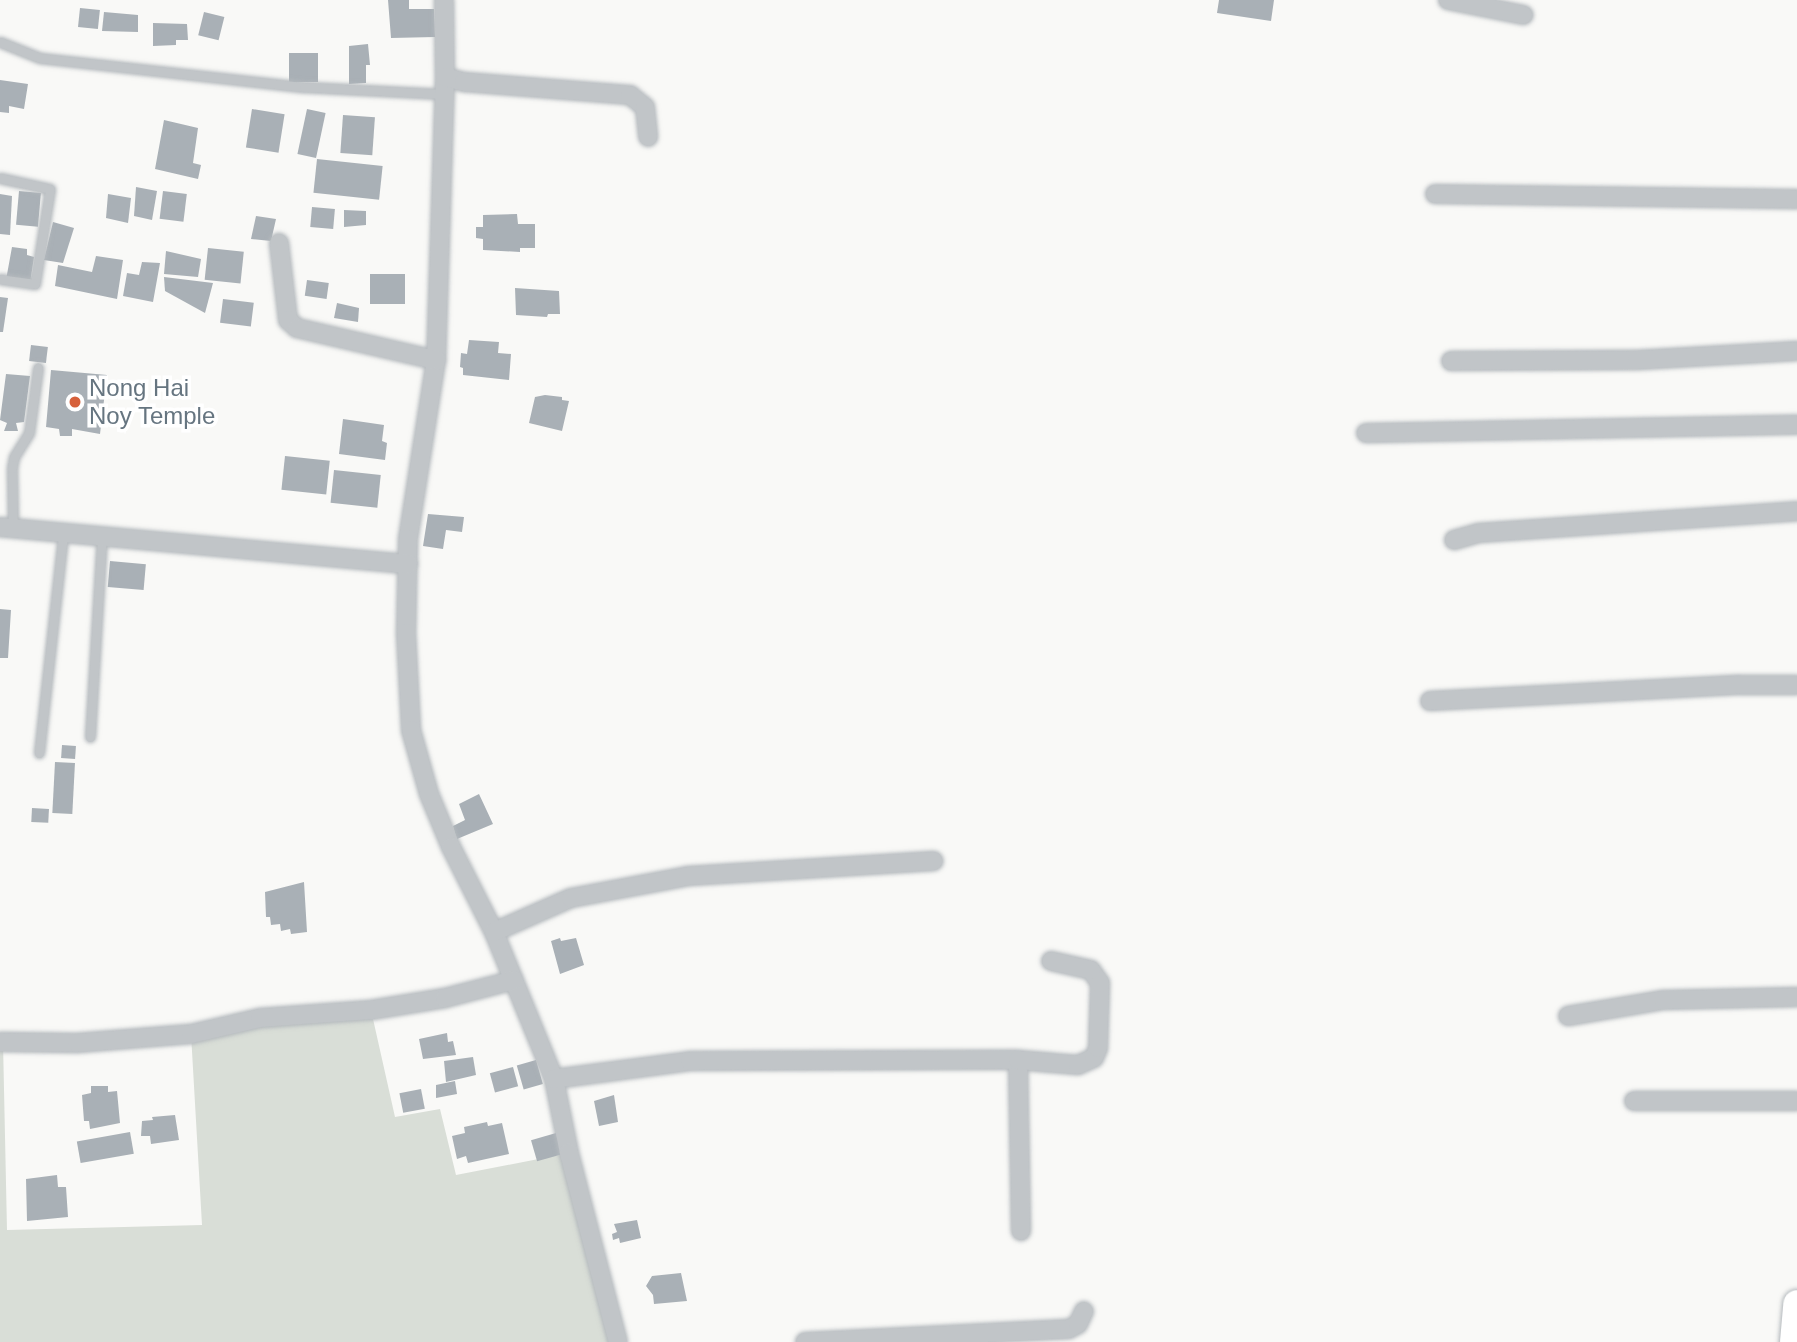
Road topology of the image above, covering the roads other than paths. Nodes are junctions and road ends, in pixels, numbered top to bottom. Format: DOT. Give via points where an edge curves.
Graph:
graph roads {
  1 [pos="444,0"];
  2 [pos="1448,0"];
  3 [pos="1524,15"];
  4 [pos="0,43"];
  5 [pos="444,86"];
  6 [pos="648,136"];
  7 [pos="0,178"];
  8 [pos="1435,194"];
  9 [pos="1797,199"];
  10 [pos="279,243"];
  11 [pos="0,279"];
  12 [pos="1797,351"];
  13 [pos="436,360"];
  14 [pos="1451,361"];
  15 [pos="38,368"];
  16 [pos="1797,425"];
  17 [pos="1366,433"];
  18 [pos="1797,511"];
  19 [pos="7,527"];
  20 [pos="63,534"];
  21 [pos="102,537"];
  22 [pos="1454,540"];
  23 [pos="408,564"];
  24 [pos="1797,685"];
  25 [pos="1430,701"];
  26 [pos="90,737"];
  27 [pos="39,753"];
  28 [pos="934,861"];
  29 [pos="494,932"];
  30 [pos="1051,961"];
  31 [pos="514,981"];
  32 [pos="1797,997"];
  33 [pos="1568,1016"];
  34 [pos="0,1042"];
  35 [pos="1018,1060"];
  36 [pos="554,1079"];
  37 [pos="1634,1101"];
  38 [pos="1797,1101"];
  39 [pos="1021,1231"];
  40 [pos="1797,1304"];
  41 [pos="1084,1311"];
  42 [pos="618,1342"];
  43 [pos="805,1342"];
  44 [pos="1794,1342"];
  1 -- 5 [label="street"];
  2 -- 3 [label="street"];
  4 -- 5 [label="lane" via="40,58 277,84"];
  5 -- 6 [label="street" via="464,82 630,95 645,107"];
  5 -- 13 [label="street"];
  7 -- 11 [label="lane" via="50,189 35,284"];
  8 -- 9 [label="street"];
  10 -- 13 [label="street" via="288,320 297,328"];
  12 -- 14 [label="street" via="1637,360"];
  13 -- 23 [label="street"];
  15 -- 19 [label="lane" via="29,433 14,457"];
  16 -- 17 [label="street"];
  18 -- 22 [label="street" via="1478,533"];
  19 -- 20 [label="street"];
  20 -- 21 [label="street"];
  20 -- 27 [label="lane"];
  21 -- 23 [label="street"];
  21 -- 26 [label="lane"];
  23 -- 29 [label="street" via="411,730 438,816"];
  24 -- 25 [label="street"];
  28 -- 29 [label="street" via="688,876 571,898"];
  29 -- 31 [label="street"];
  30 -- 35 [label="street" via="1091,971 1100,983 1098,1048 1094,1058 1078,1065"];
  31 -- 34 [label="street" via="396,1006 260,1018 191,1034 77,1043"];
  31 -- 36 [label="street"];
  32 -- 33 [label="street" via="1664,1000"];
  35 -- 36 [label="street" via="690,1061"];
  35 -- 39 [label="street"];
  36 -- 42 [label="street"];
  37 -- 38 [label="street"];
  40 -- 44 [label="main road"];
  41 -- 43 [label="street" via="1078,1324 1069,1329"];
}
